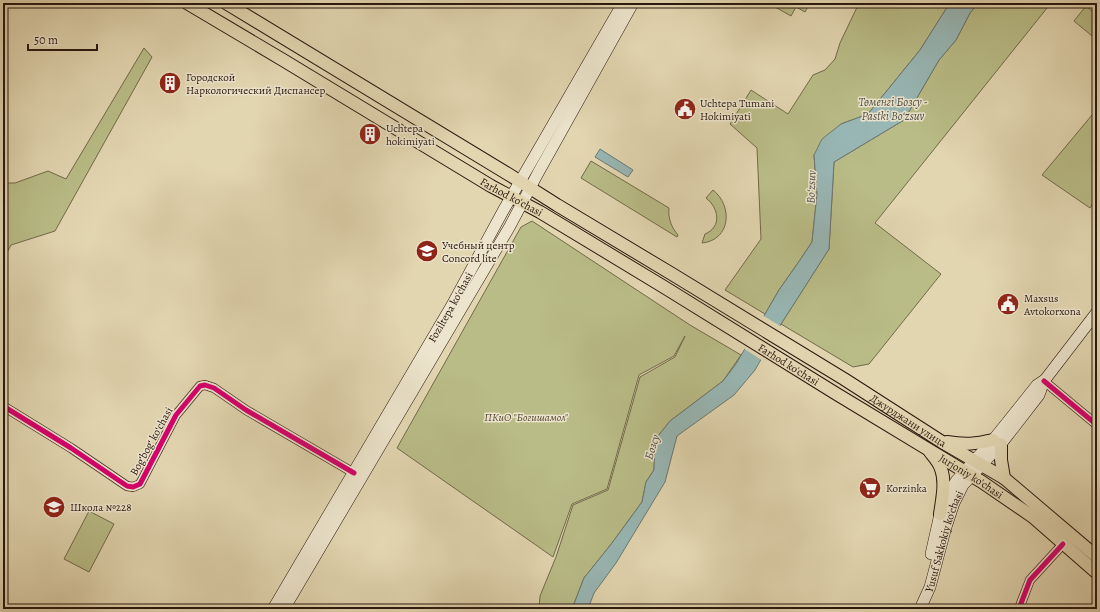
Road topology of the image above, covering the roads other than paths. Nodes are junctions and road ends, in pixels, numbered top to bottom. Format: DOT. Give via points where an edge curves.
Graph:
graph roads {
  1 [pos="187,3"];
  2 [pos="226,3"];
  3 [pos="623,3"];
  4 [pos="633,3"];
  5 [pos="525,185"];
  6 [pos="511,197"];
  7 [pos="522,203"];
  8 [pos="1097,312"];
  9 [pos="844,379"];
  10 [pos="1044,381"];
  11 [pos="836,393"];
  12 [pos="3,406"];
  13 [pos="1097,425"];
  14 [pos="942,442"];
  15 [pos="997,442"];
  16 [pos="927,448"];
  17 [pos="977,463"];
  18 [pos="354,473"];
  19 [pos="968,473"];
  20 [pos="1004,478"];
  21 [pos="940,514"];
  22 [pos="1063,544"];
  23 [pos="1097,557"];
  24 [pos="1097,573"];
  25 [pos="1020,606"];
  26 [pos="273,609"];
  27 [pos="284,609"];
  28 [pos="917,609"];
  29 [pos="920,609"];
  1 -- 6 [label="main road, Farhod ko'chasi"];
  2 -- 5 [label="main road, Farhod ko'chasi"];
  3 -- 5 [label="main road, Foziltepa ko'chasi"];
  4 -- 5 [label="main road, Foziltepa ko'chasi"];
  5 -- 6 [label="main road, Foziltepa ko'chasi"];
  5 -- 7 [label="main road, Foziltepa ko'chasi"];
  5 -- 9 [label="main road, Farhod ko'chasi"];
  6 -- 7 [label="main road, Farhod ko'chasi"];
  6 -- 18 [label="main road, Foziltepa ko'chasi" via="452,305"];
  7 -- 11 [label="main road, Farhod ko'chasi"];
  7 -- 27 [label="main road, Foziltepa ko'chasi"];
  8 -- 10 [label="main road, Yusuf Sakkokiy ko'chasi"];
  9 -- 14 [label="main road, Джурджани улица"];
  10 -- 13 [label="street"];
  10 -- 15 [label="main road, Yusuf Sakkokiy ko'chasi" via="1039,395"];
  11 -- 16 [label="main road, Jurjoniy ko'chasi"];
  12 -- 18 [label="street, Bogʻbogʻ koʻchasi" via="127,486 133,487 140,484 176,415 200,386 205,384"];
  14 -- 15 [label="main road"];
  14 -- 17 [label="main road, Джурджани улица"];
  15 -- 17 [label="main road, Yusuf Sakkokiy ko'chasi"];
  15 -- 20 [label="main road"];
  16 -- 19 [label="main road, Jurjoniy ko'chasi"];
  16 -- 21 [label="main road" via="942,472"];
  17 -- 19 [label="main road, Yusuf Sakkokiy ko'chasi"];
  17 -- 20 [label="main road, Jurjoniy ko'chasi"];
  18 -- 26 [label="main road, Foziltepa ko'chasi"];
  19 -- 21 [label="main road, Yusuf Sakkokiy ko'chasi" via="956,481 946,496"];
  19 -- 22 [label="main road, Jurjoniy ko'chasi" via="1033,517"];
  19 -- 29 [label="main road, Yusuf Sakkokiy ko'chasi" via="954,503 930,587"];
  20 -- 23 [label="main road, Jurjoniy ko'chasi"];
  21 -- 28 [label="main road, Yusuf Sakkokiy ko'chasi"];
  22 -- 24 [label="main road, Jurjoniy ko'chasi"];
  22 -- 25 [label="street" via="1030,580"];
}
